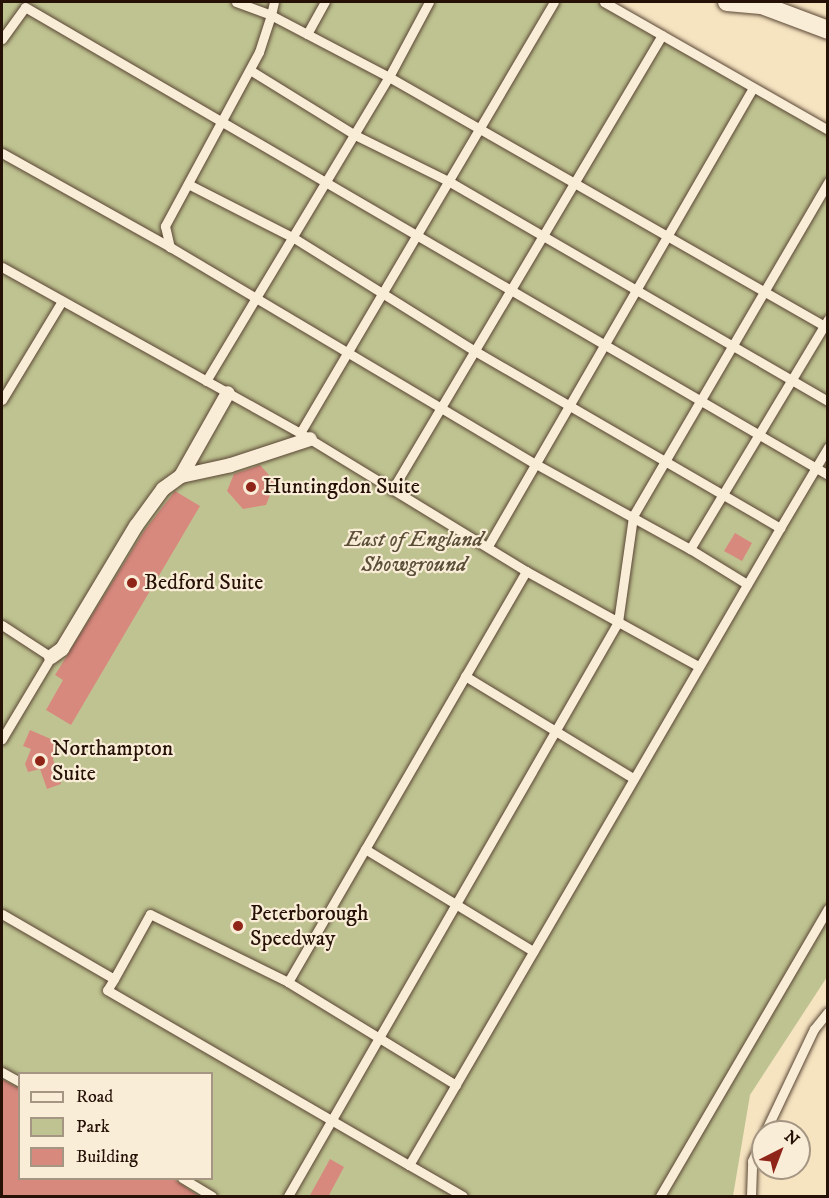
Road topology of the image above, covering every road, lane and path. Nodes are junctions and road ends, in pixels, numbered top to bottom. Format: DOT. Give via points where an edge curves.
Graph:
graph roads {
  1 [pos="38,2"];
  2 [pos="236,2"];
  3 [pos="274,2"];
  4 [pos="325,2"];
  5 [pos="429,2"];
  6 [pos="554,2"];
  7 [pos="604,2"];
  8 [pos="727,2"];
  9 [pos="757,3"];
  10 [pos="27,4"];
  11 [pos="271,15"];
  12 [pos="828,30"];
  13 [pos="307,34"];
  14 [pos="662,35"];
  15 [pos="2,39"];
  16 [pos="250,70"];
  17 [pos="389,77"];
  18 [pos="753,87"];
  19 [pos="223,122"];
  20 [pos="482,130"];
  21 [pos="828,130"];
  22 [pos="357,136"];
  23 [pos="2,153"];
  24 [pos="450,182"];
  25 [pos="828,182"];
  26 [pos="328,183"];
  27 [pos="188,184"];
  28 [pos="576,184"];
  29 [pos="165,226"];
  30 [pos="144,232"];
  31 [pos="417,235"];
  32 [pos="544,237"];
  33 [pos="668,237"];
  34 [pos="294,238"];
  35 [pos="170,247"];
  36 [pos="2,267"];
  37 [pos="512,290"];
  38 [pos="636,292"];
  39 [pos="383,293"];
  40 [pos="765,293"];
  41 [pos="257,298"];
  42 [pos="62,301"];
  43 [pos="826,324"];
  44 [pos="606,345"];
  45 [pos="733,349"];
  46 [pos="475,351"];
  47 [pos="348,352"];
  48 [pos="206,381"];
  49 [pos="791,383"];
  50 [pos="228,393"];
  51 [pos="2,400"];
  52 [pos="828,401"];
  53 [pos="702,402"];
  54 [pos="569,407"];
  55 [pos="441,408"];
  56 [pos="305,436"];
  57 [pos="760,436"];
  58 [pos="828,447"];
  59 [pos="666,462"];
  60 [pos="536,464"];
  61 [pos="816,468"];
  62 [pos="828,475"];
  63 [pos="181,476"];
  64 [pos="392,490"];
  65 [pos="724,495"];
  66 [pos="633,516"];
  67 [pos="780,528"];
  68 [pos="488,546"];
  69 [pos="690,549"];
  70 [pos="526,571"];
  71 [pos="747,584"];
  72 [pos="618,622"];
  73 [pos="2,626"];
  74 [pos="51,657"];
  75 [pos="698,666"];
  76 [pos="465,676"];
  77 [pos="557,729"];
  78 [pos="2,739"];
  79 [pos="633,778"];
  80 [pos="364,849"];
  81 [pos="456,908"];
  82 [pos="828,908"];
  83 [pos="2,914"];
  84 [pos="532,951"];
  85 [pos="114,979"];
  86 [pos="288,982"];
  87 [pos="828,1012"];
  88 [pos="381,1039"];
  89 [pos="2,1072"];
  90 [pos="18,1081"];
  91 [pos="456,1085"];
  92 [pos="771,1120"];
  93 [pos="333,1124"];
  94 [pos="409,1165"];
  95 [pos="184,1180"];
  96 [pos="751,1180"];
  97 [pos="212,1197"];
  98 [pos="288,1197"];
  99 [pos="463,1197"];
  100 [pos="660,1197"];
  101 [pos="751,1197"];
  1 -- 10 [label="lane"];
  2 -- 11 [label="lane"];
  3 -- 11 [label="lane"];
  4 -- 13 [label="lane"];
  5 -- 17 [label="lane"];
  6 -- 20 [label="lane"];
  7 -- 14 [label="lane"];
  8 -- 9 [label="street"];
  9 -- 12 [label="street"];
  10 -- 15 [label="lane"];
  10 -- 19 [label="lane"];
  11 -- 13 [label="lane"];
  11 -- 16 [label="lane"];
  13 -- 17 [label="lane"];
  14 -- 18 [label="lane"];
  14 -- 28 [label="lane"];
  16 -- 19 [label="lane"];
  16 -- 22 [label="lane"];
  17 -- 20 [label="lane"];
  17 -- 22 [label="lane"];
  18 -- 21 [label="lane"];
  18 -- 33 [label="lane"];
  19 -- 26 [label="lane"];
  19 -- 27 [label="lane"];
  20 -- 24 [label="lane"];
  20 -- 28 [label="lane"];
  22 -- 24 [label="lane"];
  22 -- 26 [label="lane"];
  23 -- 30 [label="lane"];
  24 -- 31 [label="lane"];
  24 -- 32 [label="lane"];
  25 -- 40 [label="lane"];
  26 -- 31 [label="lane"];
  26 -- 34 [label="lane"];
  27 -- 29 [label="lane"];
  27 -- 34 [label="lane"];
  28 -- 32 [label="lane"];
  28 -- 33 [label="lane"];
  29 -- 30 [label="lane"];
  29 -- 35 [label="lane"];
  30 -- 35 [label="lane"];
  31 -- 37 [label="lane"];
  31 -- 39 [label="lane"];
  32 -- 37 [label="lane"];
  32 -- 38 [label="lane"];
  33 -- 38 [label="lane"];
  33 -- 40 [label="lane"];
  34 -- 39 [label="lane"];
  34 -- 41 [label="lane"];
  35 -- 41 [label="lane"];
  36 -- 42 [label="lane"];
  37 -- 44 [label="lane"];
  37 -- 46 [label="lane"];
  38 -- 44 [label="lane"];
  38 -- 45 [label="lane"];
  39 -- 46 [label="lane"];
  39 -- 47 [label="lane"];
  40 -- 43 [label="lane"];
  40 -- 45 [label="lane"];
  41 -- 47 [label="lane"];
  41 -- 48 [label="lane"];
  42 -- 48 [label="lane"];
  42 -- 51 [label="lane"];
  43 -- 49 [label="lane"];
  44 -- 53 [label="lane"];
  44 -- 54 [label="lane"];
  45 -- 49 [label="lane"];
  45 -- 53 [label="lane"];
  46 -- 54 [label="lane"];
  46 -- 55 [label="lane"];
  47 -- 55 [label="lane"];
  47 -- 56 [label="lane"];
  48 -- 50 [label="lane"];
  49 -- 52 [label="lane"];
  49 -- 57 [label="lane"];
  50 -- 56 [label="lane"];
  50 -- 63 [label="street"];
  53 -- 57 [label="lane"];
  53 -- 59 [label="lane"];
  54 -- 59 [label="lane"];
  54 -- 60 [label="lane"];
  55 -- 60 [label="lane"];
  55 -- 64 [label="lane"];
  56 -- 63 [label="street" via="231,465"];
  56 -- 64 [label="lane"];
  57 -- 61 [label="lane"];
  57 -- 65 [label="lane"];
  58 -- 61 [label="lane"];
  59 -- 65 [label="lane"];
  59 -- 66 [label="lane"];
  60 -- 66 [label="lane"];
  60 -- 68 [label="lane"];
  61 -- 62 [label="lane"];
  61 -- 67 [label="lane"];
  63 -- 74 [label="street" via="163,489 136,525 62,649"];
  64 -- 68 [label="lane"];
  65 -- 67 [label="lane"];
  65 -- 69 [label="lane"];
  66 -- 69 [label="lane"];
  66 -- 72 [label="lane"];
  67 -- 71 [label="lane"];
  68 -- 70 [label="lane"];
  69 -- 71 [label="lane"];
  70 -- 72 [label="lane"];
  70 -- 76 [label="lane"];
  71 -- 75 [label="lane"];
  72 -- 75 [label="lane"];
  72 -- 77 [label="lane"];
  73 -- 74 [label="lane"];
  74 -- 78 [label="lane"];
  75 -- 79 [label="lane"];
  76 -- 77 [label="lane"];
  76 -- 80 [label="lane"];
  77 -- 79 [label="lane"];
  77 -- 81 [label="lane"];
  79 -- 84 [label="lane"];
  80 -- 81 [label="lane"];
  80 -- 86 [label="lane"];
  81 -- 84 [label="lane"];
  81 -- 88 [label="lane"];
  82 -- 100 [label="lane"];
  83 -- 85 [label="lane"];
  84 -- 91 [label="lane"];
  85 -- 86 [label="lane" via="150,914"];
  85 -- 93 [label="lane" via="107,990"];
  86 -- 88 [label="lane"];
  87 -- 92 [label="lane" via="813,1029"];
  88 -- 91 [label="lane"];
  88 -- 93 [label="lane"];
  89 -- 90 [label="lane"];
  91 -- 94 [label="lane"];
  93 -- 94 [label="lane"];
  93 -- 98 [label="lane"];
  94 -- 99 [label="lane"];
  95 -- 97 [label="lane"];
  96 -- 101 [label="lane"];
}
